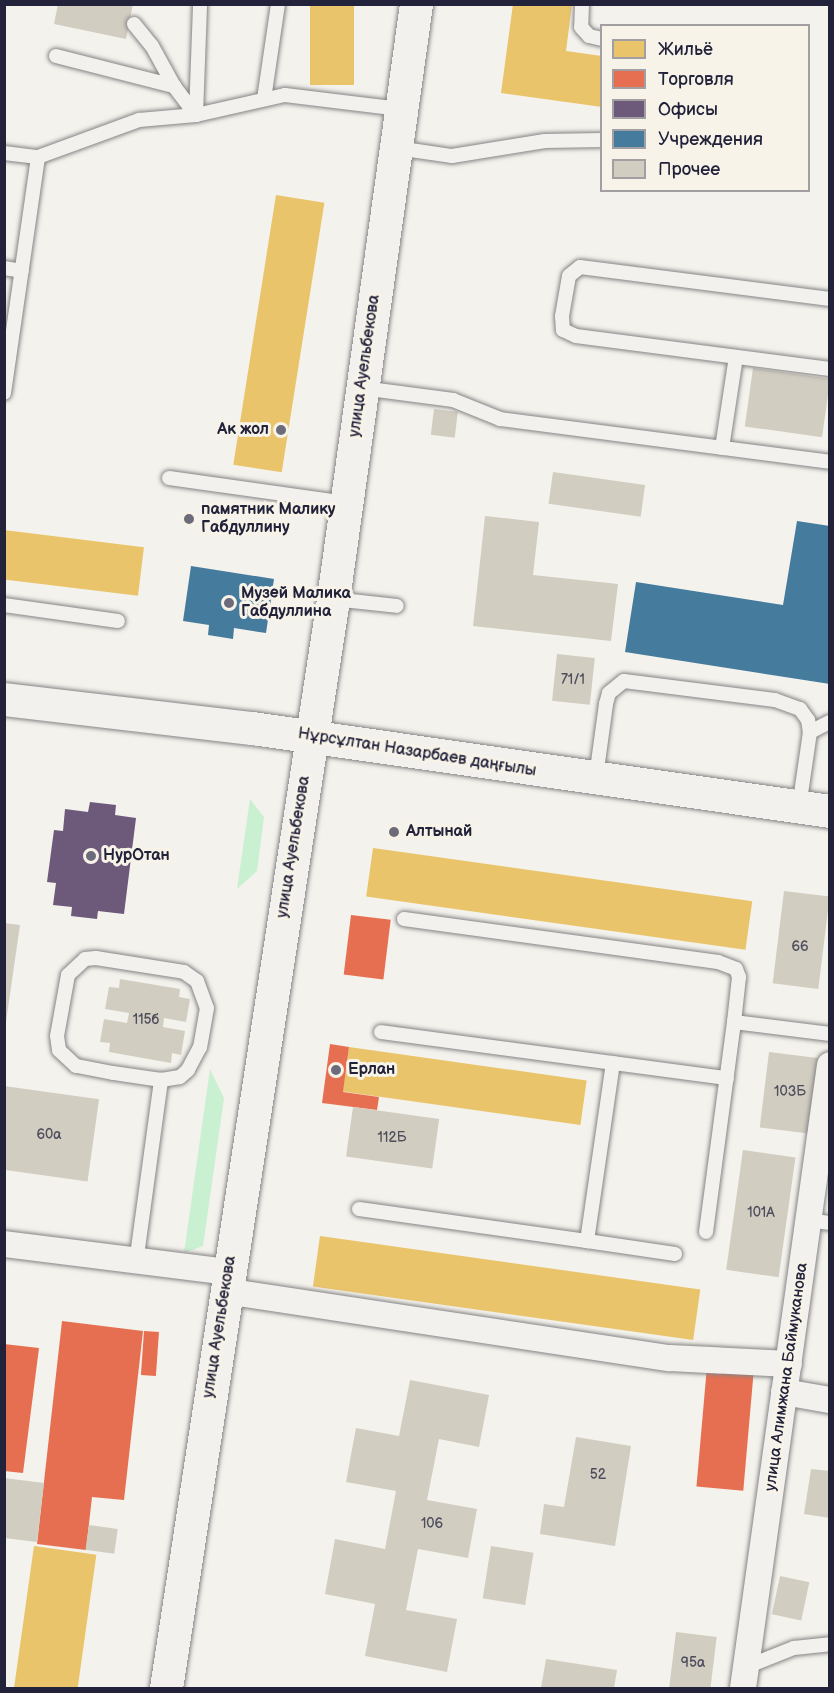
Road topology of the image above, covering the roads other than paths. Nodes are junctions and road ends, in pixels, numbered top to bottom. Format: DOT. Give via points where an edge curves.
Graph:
graph roads {
  1 [pos="200,4"];
  2 [pos="278,4"];
  3 [pos="416,4"];
  4 [pos="582,4"];
  5 [pos="134,24"];
  6 [pos="600,39"];
  7 [pos="56,56"];
  8 [pos="174,86"];
  9 [pos="264,99"];
  10 [pos="400,109"];
  11 [pos="196,115"];
  12 [pos="600,141"];
  13 [pos="397,148"];
  14 [pos="4,153"];
  15 [pos="38,157"];
  16 [pos="4,268"];
  17 [pos="22,270"];
  18 [pos="830,299"];
  19 [pos="736,357"];
  20 [pos="830,369"];
  21 [pos="362,388"];
  22 [pos="4,393"];
  23 [pos="722,448"];
  24 [pos="830,462"];
  25 [pos="169,478"];
  26 [pos="346,503"];
  27 [pos="333,599"];
  28 [pos="4,605"];
  29 [pos="397,606"];
  30 [pos="118,621"];
  31 [pos="5,699"];
  32 [pos="4,705"];
  33 [pos="830,722"];
  34 [pos="810,732"];
  35 [pos="311,737"];
  36 [pos="596,780"];
  37 [pos="814,809"];
  38 [pos="404,919"];
  39 [pos="734,1022"];
  40 [pos="381,1032"];
  41 [pos="830,1034"];
  42 [pos="613,1063"];
  43 [pos="830,1065"];
  44 [pos="727,1078"];
  45 [pos="160,1080"];
  46 [pos="359,1209"];
  47 [pos="820,1221"];
  48 [pos="706,1232"];
  49 [pos="587,1241"];
  50 [pos="4,1244"];
  51 [pos="675,1254"];
  52 [pos="136,1263"];
  53 [pos="227,1281"];
  54 [pos="789,1364"];
  55 [pos="784,1392"];
  56 [pos="830,1400"];
  57 [pos="830,1644"];
  58 [pos="745,1678"];
  59 [pos="166,1689"];
  1 -- 11 [label="lane"];
  2 -- 9 [label="lane"];
  3 -- 10 [label="main road, улица Ауельбекова"];
  4 -- 6 [label="lane" via="581,27 589,36"];
  5 -- 8 [label="lane" via="152,46"];
  7 -- 8 [label="lane"];
  8 -- 11 [label="lane"];
  9 -- 10 [label="lane" via="285,94"];
  9 -- 11 [label="lane"];
  10 -- 13 [label="main road, улица Ауельбекова"];
  11 -- 15 [label="lane" via="139,120"];
  12 -- 13 [label="lane" via="545,141 452,156"];
  13 -- 21 [label="main road, улица Ауельбекова"];
  14 -- 15 [label="lane"];
  15 -- 17 [label="lane"];
  16 -- 17 [label="lane"];
  17 -- 22 [label="lane"];
  18 -- 19 [label="lane" via="588,267 573,270 569,276 562,316 563,330 569,334"];
  19 -- 20 [label="lane"];
  19 -- 23 [label="lane"];
  21 -- 23 [label="lane" via="453,400 500,419"];
  21 -- 26 [label="main road, улица Ауельбекова"];
  23 -- 24 [label="lane"];
  25 -- 26 [label="lane"];
  26 -- 27 [label="main road, улица Ауельбекова"];
  27 -- 29 [label="lane"];
  27 -- 35 [label="main road, улица Ауельбекова"];
  28 -- 30 [label="lane"];
  31 -- 32 [label="lane"];
  31 -- 35 [label="main road, Нұрсұлтан Назарбаев даңғылы"];
  33 -- 34 [label="lane"];
  34 -- 36 [label="lane" via="800,709 789,704 624,681 609,693"];
  34 -- 37 [label="lane"];
  35 -- 36 [label="main road, Нұрсұлтан Назарбаев даңғылы"];
  35 -- 53 [label="main road, улица Ауельбекова"];
  36 -- 37 [label="main road, Нұрсұлтан Назарбаев даңғылы"];
  38 -- 39 [label="lane" via="728,964 736,969 739,978"];
  39 -- 41 [label="lane"];
  39 -- 44 [label="lane"];
  40 -- 42 [label="lane"];
  42 -- 44 [label="lane"];
  42 -- 49 [label="lane"];
  43 -- 47 [label="street, улица Алимжана Баймуканова"];
  44 -- 48 [label="lane"];
  45 -- 45 [label="lane" via="87,1069 59,1050 57,1036 65,985 75,965 96,958 184,972 197,981 207,1008 200,1047 189,1070 180,1077"];
  45 -- 52 [label="lane"];
  46 -- 49 [label="lane"];
  47 -- 54 [label="street, улица Алимжана Баймуканова"];
  49 -- 51 [label="lane"];
  50 -- 52 [label="street"];
  52 -- 53 [label="street"];
  53 -- 54 [label="street" via="670,1358"];
  53 -- 59 [label="main road, улица Ауельбекова"];
  54 -- 55 [label="street, улица Алимжана Баймуканова"];
  55 -- 56 [label="street"];
  55 -- 58 [label="street, улица Алимжана Баймуканова"];
  57 -- 58 [label="lane" via="794,1648"];
}
